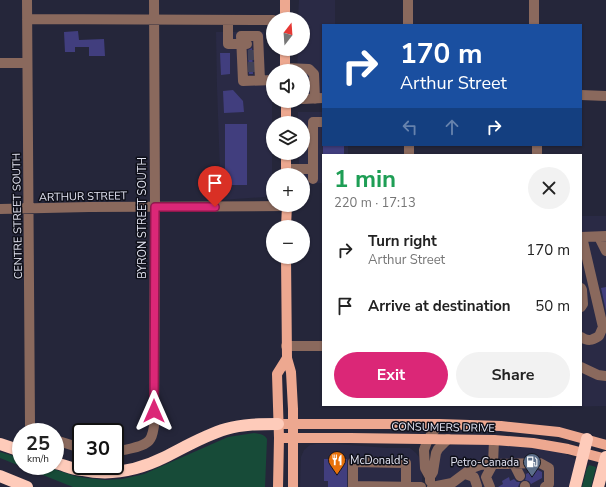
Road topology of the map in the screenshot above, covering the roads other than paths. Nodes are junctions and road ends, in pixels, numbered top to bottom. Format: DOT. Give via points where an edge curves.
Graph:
graph roads {
  1 [pos="27,0"];
  2 [pos="154,0"];
  3 [pos="285,0"];
  4 [pos="408,0"];
  5 [pos="534,0"];
  6 [pos="285,12"];
  7 [pos="27,19"];
  8 [pos="154,19"];
  9 [pos="228,20"];
  10 [pos="266,20"];
  11 [pos="408,24"];
  12 [pos="534,24"];
  13 [pos="251,44"];
  14 [pos="251,55"];
  15 [pos="0,63"];
  16 [pos="27,63"];
  17 [pos="251,67"];
  18 [pos="310,70"];
  19 [pos="260,80"];
  20 [pos="266,80"];
  21 [pos="582,95"];
  22 [pos="606,96"];
  23 [pos="319,98"];
  24 [pos="322,122"];
  25 [pos="310,174"];
  26 [pos="266,206"];
  27 [pos="155,207"];
  28 [pos="0,209"];
  29 [pos="29,209"];
  30 [pos="603,236"];
  31 [pos="582,237"];
  32 [pos="606,251"];
  33 [pos="286,264"];
  34 [pos="582,290"];
  35 [pos="582,306"];
  36 [pos="582,338"];
  37 [pos="286,346"];
  38 [pos="322,346"];
  39 [pos="287,358"];
  40 [pos="582,367"];
  41 [pos="606,376"];
  42 [pos="30,423"];
  43 [pos="278,424"];
  44 [pos="293,424"];
  45 [pos="439,424"];
  46 [pos="278,438"];
  47 [pos="293,438"];
  48 [pos="428,439"];
  49 [pos="448,439"];
  50 [pos="587,439"];
  51 [pos="494,440"];
  52 [pos="0,444"];
  53 [pos="606,445"];
  54 [pos="12,448"];
  55 [pos="124,450"];
  56 [pos="584,454"];
  57 [pos="606,459"];
  58 [pos="353,464"];
  59 [pos="494,464"];
  60 [pos="514,464"];
  61 [pos="64,465"];
  62 [pos="465,474"];
  63 [pos="0,476"];
  64 [pos="520,476"];
  65 [pos="430,484"];
  66 [pos="489,485"];
  67 [pos="476,486"];
  68 [pos="27,487"];
  69 [pos="278,487"];
  70 [pos="293,487"];
  71 [pos="350,487"];
  72 [pos="406,487"];
  73 [pos="421,487"];
  74 [pos="545,487"];
  75 [pos="575,487"];
  76 [pos="598,487"];
  1 -- 7 [label="street, CENTRE STREET SOUTH"];
  2 -- 8 [label="street, BYRON STREET SOUTH"];
  3 -- 6 [label="main road"];
  4 -- 11 [label="street"];
  5 -- 12 [label="street"];
  7 -- 8 [label="street"];
  7 -- 16 [label="street, CENTRE STREET SOUTH"];
  8 -- 9 [label="street"];
  8 -- 27 [label="street, BYRON STREET SOUTH"];
  9 -- 10 [label="street"];
  9 -- 13 [label="street" via="228,44"];
  13 -- 14 [label="street"];
  13 -- 14 [label="street"];
  14 -- 17 [label="street"];
  14 -- 17 [label="street"];
  15 -- 16 [label="street"];
  16 -- 29 [label="street, CENTRE STREET SOUTH"];
  17 -- 19 [label="street"];
  17 -- 19 [label="street" via="243,80"];
  18 -- 23 [label="street" via="314,74"];
  19 -- 20 [label="street"];
  21 -- 22 [label="street"];
  24 -- 25 [label="street" via="313,122 313,174"];
  26 -- 27 [label="street, ARTHUR STREET"];
  27 -- 29 [label="street, ARTHUR STREET"];
  27 -- 55 [label="street, BYRON STREET SOUTH" via="152,435 146,444"];
  28 -- 29 [label="street, ARTHUR STREET"];
  29 -- 42 [label="street, CENTRE STREET SOUTH"];
  30 -- 31 [label="street"];
  30 -- 32 [label="street"];
  31 -- 36 [label="street" via="603,326 599,336 592,340"];
  33 -- 37 [label="main road"];
  34 -- 35 [label="street"];
  37 -- 38 [label="street"];
  37 -- 39 [label="main road"];
  39 -- 43 [label="main road" via="277,374"];
  39 -- 44 [label="main road" via="291,372"];
  40 -- 41 [label="street"];
  43 -- 44 [label="main road, CONSUMERS DRIVE"];
  43 -- 46 [label="main road"];
  43 -- 61 [label="highway" via="226,429 150,464 126,471 93,472"];
  44 -- 45 [label="main road, CONSUMERS DRIVE"];
  44 -- 47 [label="main road"];
  45 -- 48 [label="street"];
  45 -- 50 [label="main road, CONSUMERS DRIVE" via="501,426 559,432"];
  46 -- 47 [label="main road, CONSUMERS DRIVE"];
  46 -- 69 [label="main road"];
  47 -- 48 [label="main road, CONSUMERS DRIVE"];
  47 -- 70 [label="main road"];
  48 -- 49 [label="main road, CONSUMERS DRIVE"];
  48 -- 65 [label="street" via="424,450 425,468"];
  49 -- 51 [label="main road, CONSUMERS DRIVE"];
  49 -- 65 [label="street" via="436,453"];
  50 -- 53 [label="main road, CONSUMERS DRIVE"];
  50 -- 56 [label="highway"];
  51 -- 56 [label="main road, CONSUMERS DRIVE" via="534,443"];
  51 -- 59 [label="street"];
  52 -- 54 [label="highway"];
  56 -- 57 [label="main road, CONSUMERS DRIVE"];
  56 -- 75 [label="highway"];
  57 -- 76 [label="highway"];
  58 -- 71 [label="street" via="350,470"];
  58 -- 72 [label="street" via="353,486"];
  58 -- 72 [label="street" via="406,463"];
  59 -- 60 [label="street"];
  59 -- 62 [label="street" via="480,465"];
  59 -- 66 [label="street" via="486,476"];
  60 -- 64 [label="street"];
  60 -- 74 [label="street" via="540,463 549,468 549,484"];
  62 -- 65 [label="street" via="452,483"];
  62 -- 67 [label="street" via="474,477"];
  63 -- 68 [label="highway"];
  66 -- 67 [label="street"];
  72 -- 73 [label="street"];
}
